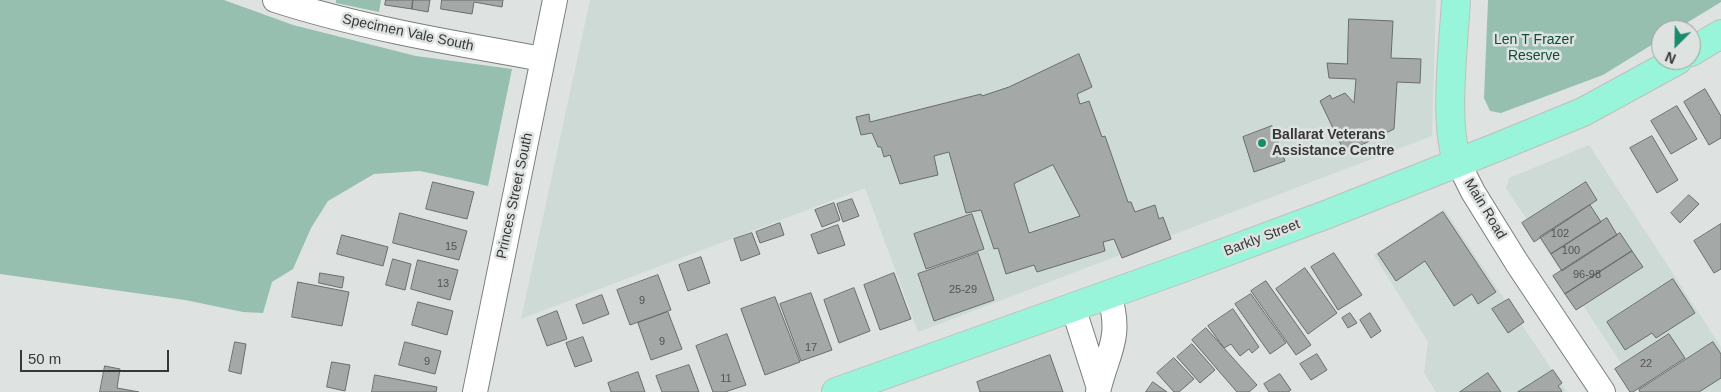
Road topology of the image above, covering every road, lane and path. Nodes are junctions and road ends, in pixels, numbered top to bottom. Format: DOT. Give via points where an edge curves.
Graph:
graph roads {
  1 [pos="275,0"];
  2 [pos="555,0"];
  3 [pos="1456,0"];
  4 [pos="1721,34"];
  5 [pos="1701,46"];
  6 [pos="543,59"];
  7 [pos="1660,70"];
  8 [pos="1458,162"];
  9 [pos="1110,294"];
  10 [pos="1073,307"];
  11 [pos="1098,390"];
  12 [pos="474,392"];
  13 [pos="836,392"];
  14 [pos="1603,392"];
  1 -- 6 [label="street, Specimen Vale South" via="324,15"];
  2 -- 6 [label="street, Princes Street South"];
  3 -- 8 [label="main road, Main Road" via="1451,111"];
  4 -- 5 [label="main road"];
  6 -- 12 [label="street, Princes Street South"];
  7 -- 8 [label="main road, Barkly Street" via="1583,112"];
  8 -- 9 [label="main road, Barkly Street" via="1328,214"];
  8 -- 14 [label="street, Main Road" via="1512,255"];
  9 -- 10 [label="main road, Barkly Street"];
  9 -- 11 [label="street" via="1115,331"];
  10 -- 11 [label="street"];
  10 -- 13 [label="main road, Barkly Street"];
}
